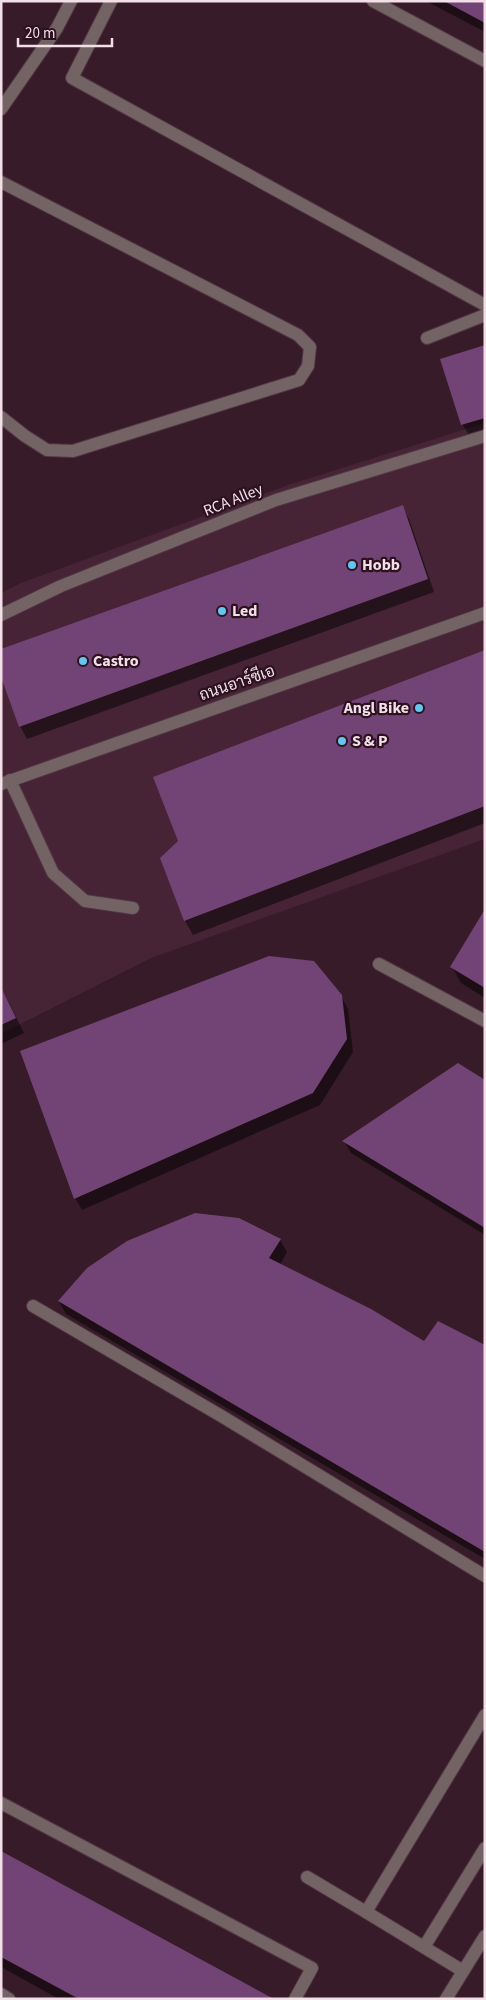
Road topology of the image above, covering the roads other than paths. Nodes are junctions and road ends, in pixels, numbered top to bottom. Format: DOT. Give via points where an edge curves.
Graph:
graph roads {
  1 [pos="71,1"];
  2 [pos="111,1"];
  3 [pos="373,1"];
  4 [pos="485,60"];
  5 [pos="1,109"];
  6 [pos="1,182"];
  7 [pos="485,305"];
  8 [pos="485,315"];
  9 [pos="427,338"];
  10 [pos="1,417"];
  11 [pos="485,436"];
  12 [pos="485,613"];
  13 [pos="1,615"];
  14 [pos="6,782"];
  15 [pos="133,908"];
  16 [pos="379,964"];
  17 [pos="485,1021"];
  18 [pos="33,1306"];
  19 [pos="485,1576"];
  20 [pos="485,1715"];
  21 [pos="1,1803"];
  22 [pos="485,1848"];
  23 [pos="306,1878"];
  24 [pos="366,1912"];
  25 [pos="485,1936"];
  26 [pos="424,1947"];
  27 [pos="463,1971"];
  28 [pos="1,1994"];
  29 [pos="9,1999"];
  30 [pos="295,1999"];
  31 [pos="446,1999"];
  1 -- 5 [label="street" via="57,28"];
  2 -- 7 [label="street" via="72,78"];
  3 -- 4 [label="street"];
  6 -- 10 [label="street" via="298,335 310,348 308,366 299,380 73,451 47,450"];
  8 -- 9 [label="street"];
  11 -- 13 [label="street, RCA Alley" via="276,500 61,586"];
  12 -- 14 [label="street, ถนนอาร์ซีเอ"];
  14 -- 15 [label="street" via="53,873 85,901"];
  16 -- 17 [label="street"];
  18 -- 19 [label="street"];
  20 -- 24 [label="street"];
  21 -- 30 [label="street" via="312,1968"];
  22 -- 26 [label="street"];
  23 -- 24 [label="street"];
  24 -- 26 [label="street"];
  25 -- 27 [label="street"];
  26 -- 27 [label="street"];
  27 -- 31 [label="street"];
  28 -- 29 [label="street"];
}
